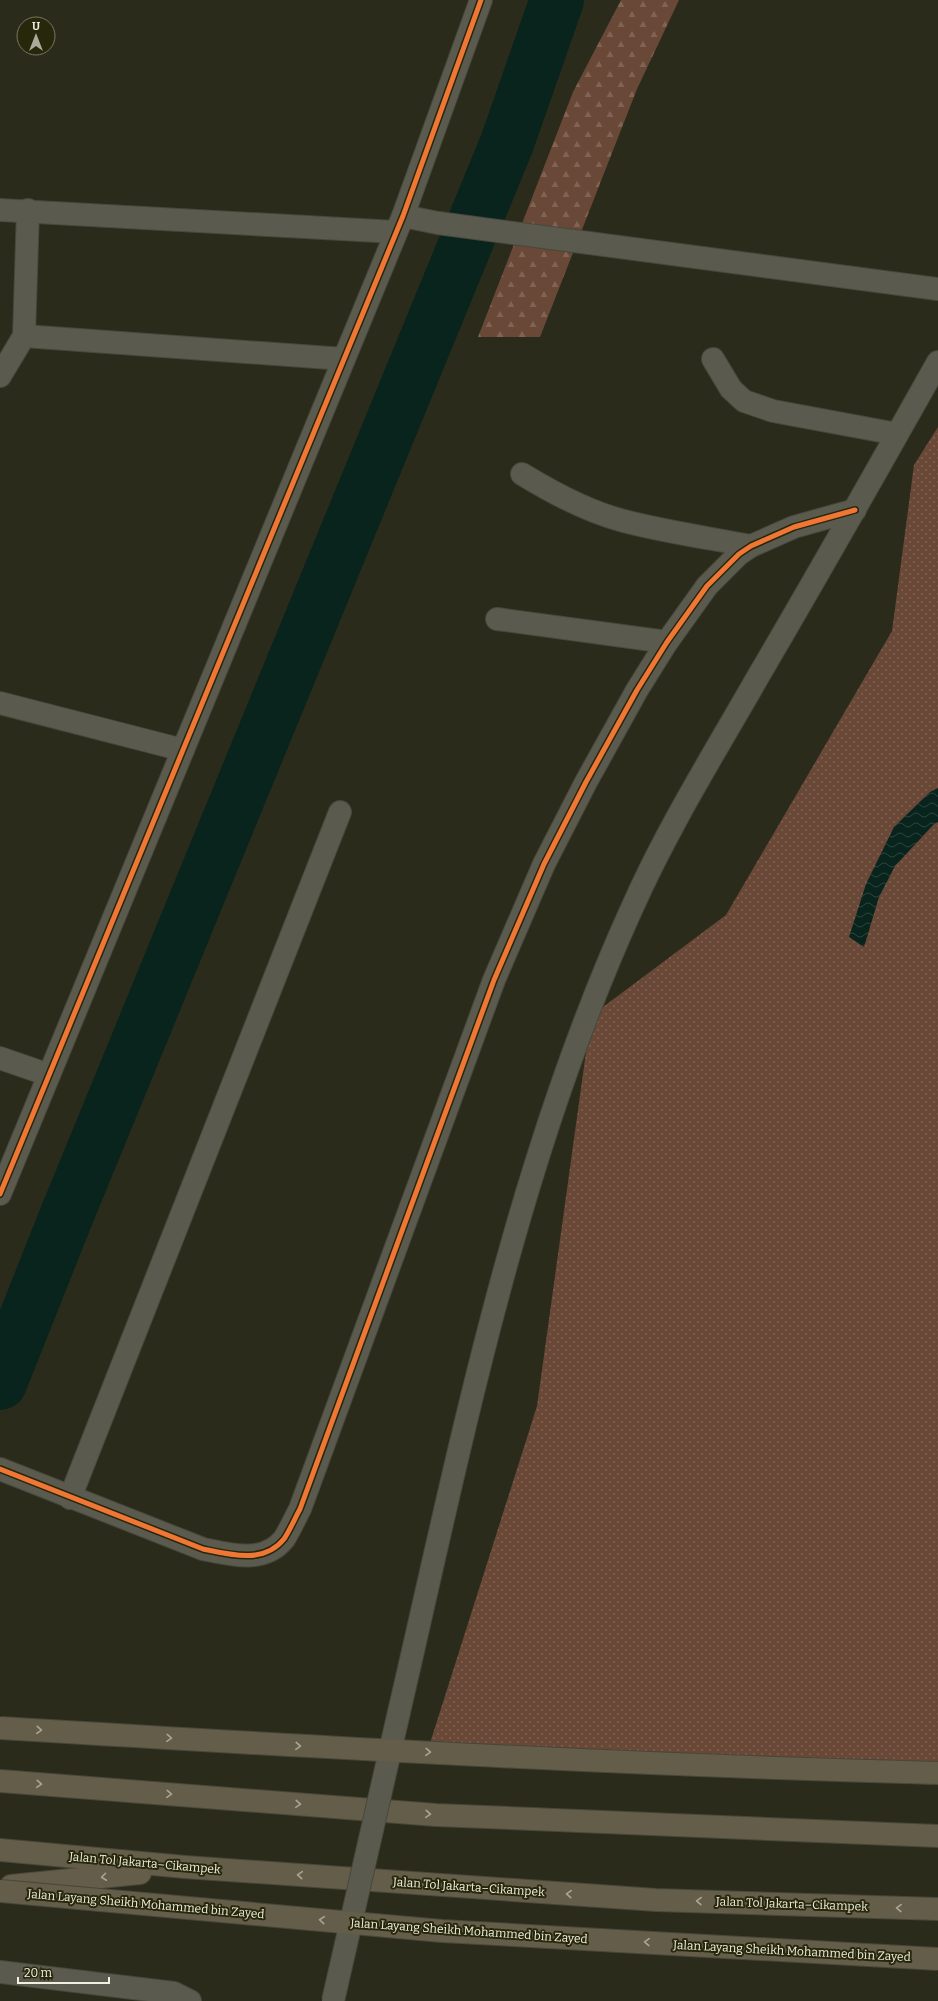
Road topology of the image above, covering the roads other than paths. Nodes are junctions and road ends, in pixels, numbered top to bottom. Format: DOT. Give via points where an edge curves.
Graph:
graph roads {
  1 [pos="481,0"];
  2 [pos="0,210"];
  3 [pos="28,210"];
  4 [pos="400,224"];
  5 [pos="938,289"];
  6 [pos="24,336"];
  7 [pos="344,359"];
  8 [pos="713,359"];
  9 [pos="938,362"];
  10 [pos="0,376"];
  11 [pos="898,434"];
  12 [pos="522,474"];
  13 [pos="855,510"];
  14 [pos="751,546"];
  15 [pos="497,619"];
  16 [pos="667,642"];
  17 [pos="0,703"];
  18 [pos="183,750"];
  19 [pos="340,812"];
  20 [pos="0,1058"];
  21 [pos="49,1076"];
  22 [pos="0,1194"];
  23 [pos="0,1469"];
  24 [pos="70,1498"];
  25 [pos="0,1728"];
  26 [pos="938,1773"];
  27 [pos="0,1781"];
  28 [pos="938,1836"];
  29 [pos="0,1850"];
  30 [pos="185,1867"];
  31 [pos="0,1886"];
  32 [pos="0,1891"];
  33 [pos="938,1909"];
  34 [pos="938,1959"];
  35 [pos="0,1972"];
  36 [pos="190,2001"];
  37 [pos="333,2001"];
  1 -- 4 [label="street"];
  2 -- 3 [label="street"];
  3 -- 4 [label="street"];
  3 -- 6 [label="street"];
  4 -- 5 [label="street" via="438,223"];
  4 -- 7 [label="street"];
  6 -- 7 [label="street"];
  6 -- 10 [label="street"];
  7 -- 18 [label="street"];
  8 -- 11 [label="street" via="731,389 744,401 773,411"];
  9 -- 11 [label="street"];
  11 -- 13 [label="street"];
  12 -- 14 [label="street" via="574,503 623,521"];
  13 -- 14 [label="street" via="794,527"];
  13 -- 37 [label="street, bridge" via="670,830 632,908 593,1001 551,1116 507,1256"];
  14 -- 16 [label="street" via="739,554 707,586"];
  15 -- 16 [label="street"];
  16 -- 24 [label="street" via="586,782 520,918 453,1088 300,1508 284,1539 266,1554 225,1554 204,1549"];
  17 -- 18 [label="street"];
  18 -- 21 [label="street"];
  19 -- 24 [label="street"];
  20 -- 21 [label="street"];
  21 -- 22 [label="street"];
  23 -- 24 [label="street"];
  25 -- 26 [label="highway, one-way, bridge" via="252,1744 724,1767"];
  27 -- 28 [label="highway, one-way" via="436,1815"];
  29 -- 30 [label="highway, Jalan Tol Jakarta–Cikampek"];
  30 -- 31 [label="highway, one-way" via="22,1886"];
  33 -- 30 [label="highway, Jalan Tol Jakarta–Cikampek, one-way" via="656,1900"];
  34 -- 32 [label="highway, Jalan Layang Sheikh Mohammed bin Zayed, one-way, bridge" via="442,1931"];
  35 -- 36 [label="street" via="174,1993"];
}
